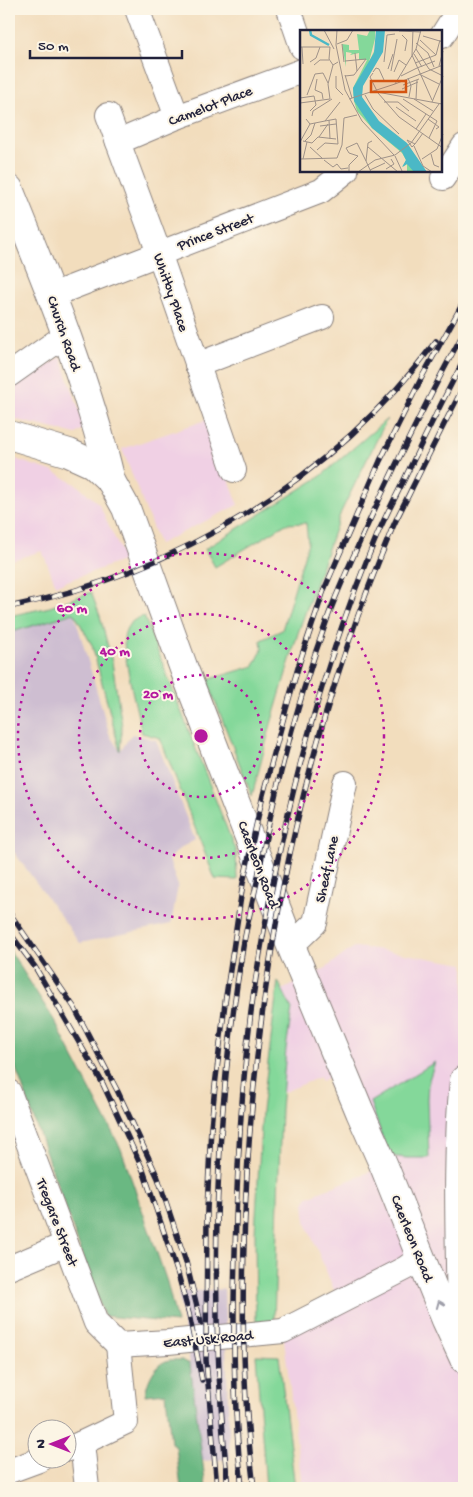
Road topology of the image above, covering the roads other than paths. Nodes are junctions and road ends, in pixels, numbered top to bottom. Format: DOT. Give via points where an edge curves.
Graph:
graph roads {
  1 [pos="137,9"];
  2 [pos="289,9"];
  3 [pos="459,9"];
  4 [pos="443,34"];
  5 [pos="300,41"];
  6 [pos="300,72"];
  7 [pos="108,115"];
  8 [pos="176,117"];
  9 [pos="118,142"];
  10 [pos="464,146"];
  11 [pos="345,172"];
  12 [pos="443,178"];
  13 [pos="9,189"];
  14 [pos="159,253"];
  15 [pos="52,295"];
  16 [pos="322,317"];
  17 [pos="67,334"];
  18 [pos="197,365"];
  19 [pos="9,375"];
  20 [pos="9,435"];
  21 [pos="234,470"];
  22 [pos="111,481"];
  23 [pos="345,783"];
  24 [pos="291,946"];
  25 [pos="464,1080"];
  26 [pos="10,1101"];
  27 [pos="462,1129"];
  28 [pos="66,1244"];
  29 [pos="421,1258"];
  30 [pos="462,1267"];
  31 [pos="9,1268"];
  32 [pos="118,1345"];
  33 [pos="462,1354"];
  34 [pos="78,1444"];
  35 [pos="78,1459"];
  36 [pos="28,1464"];
  37 [pos="9,1471"];
  38 [pos="87,1488"];
  1 -- 8 [label="street"];
  2 -- 5 [label="street"];
  3 -- 4 [label="street"];
  6 -- 8 [label="street, Camelot Place"];
  7 -- 9 [label="street, Whitby Place"];
  8 -- 9 [label="street, Camelot Place"];
  9 -- 14 [label="street, Whitby Place"];
  10 -- 12 [label="street"];
  11 -- 14 [label="street, Prince Street" via="321,191"];
  13 -- 15 [label="main road, Church Road"];
  14 -- 15 [label="street, Prince Street"];
  14 -- 18 [label="street, Whitby Place"];
  15 -- 17 [label="main road, Church Road"];
  16 -- 18 [label="street"];
  17 -- 19 [label="street"];
  17 -- 22 [label="main road, Church Road" via="102,442"];
  18 -- 21 [label="street, Whitby Place"];
  20 -- 22 [label="main road, Caerleon Road" via="69,453 93,464"];
  22 -- 24 [label="main road, Caerleon Road" via="126,508"];
  23 -- 24 [label="street, Sheaf Lane" via="315,923"];
  24 -- 29 [label="main road, Caerleon Road"];
  25 -- 27 [label="main road"];
  26 -- 28 [label="street, Tregare Street"];
  27 -- 30 [label="main road" via="458,1182"];
  28 -- 31 [label="street"];
  28 -- 32 [label="street, Tregare Street" via="96,1323"];
  29 -- 30 [label="main road"];
  29 -- 32 [label="street, East Usk Road" via="283,1331"];
  33 -- 29 [label="main road, Caerleon Road, one-way"];
  30 -- 33 [label="main road"];
  32 -- 34 [label="street" via="126,1422"];
  35 -- 38 [label="street"];
  36 -- 37 [label="street"];
}
